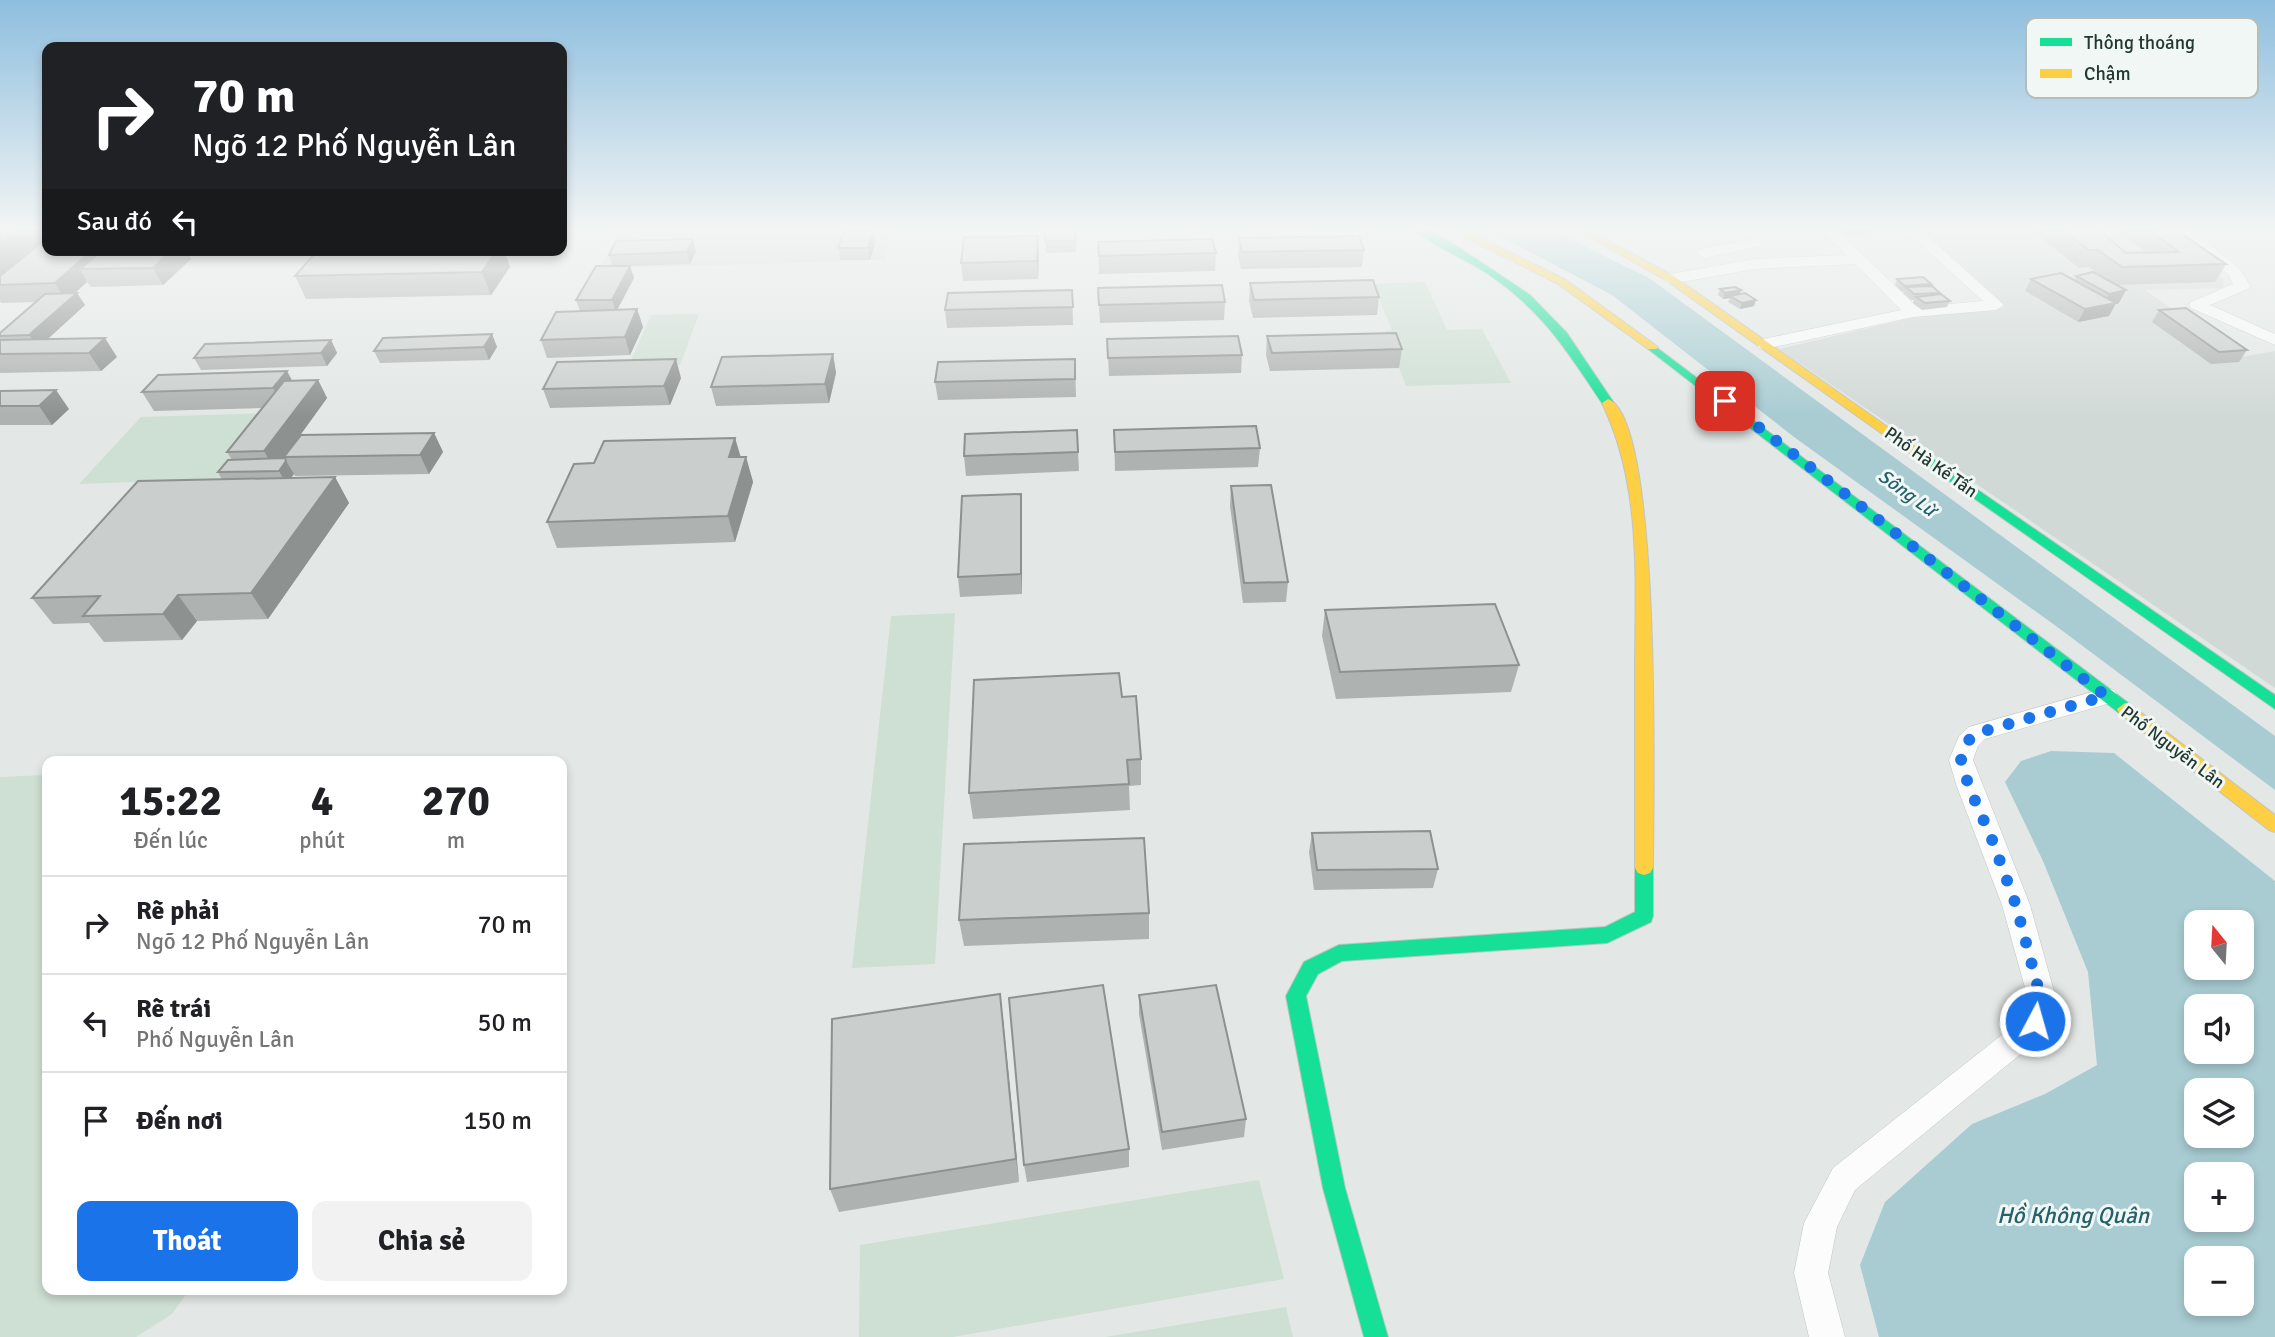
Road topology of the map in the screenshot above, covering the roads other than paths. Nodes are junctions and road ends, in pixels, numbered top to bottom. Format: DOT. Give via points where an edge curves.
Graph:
graph roads {
  1 [pos="1519,292"];
  2 [pos="1576,292"];
  3 [pos="1690,292"];
  4 [pos="1892,292"];
  5 [pos="1983,292"];
  6 [pos="2227,292"];
  7 [pos="1913,312"];
  8 [pos="2275,340"];
  9 [pos="1765,344"];
  10 [pos="2106,696"];
  11 [pos="2275,703"];
  12 [pos="2275,825"];
  13 [pos="1376,1337"];
  14 [pos="1827,1337"];
  1 -- 13 [label="street" via="1556,327 1613,411 1630,464 1643,545 1644,916 1608,935 1339,953 1311,968 1296,996 1334,1188"];
  2 -- 10 [label="street, Phố Nguyễn Lân" via="1704,384"];
  3 -- 9 [label="street, Phố Hà Kế Tấn"];
  4 -- 7 [label="street"];
  5 -- 7 [label="street" via="1996,304"];
  6 -- 8 [label="street" via="2197,305"];
  7 -- 9 [label="street"];
  9 -- 11 [label="street, Phố Hà Kế Tấn"];
  10 -- 12 [label="street, Phố Nguyễn Lân"];
  10 -- 14 [label="street" via="1977,733 1968,741 1961,760 2016,905 2040,995 2035,1021 1844,1179 1821,1223 1811,1273"];
}
